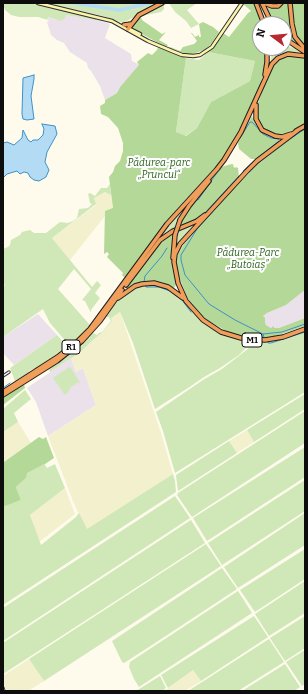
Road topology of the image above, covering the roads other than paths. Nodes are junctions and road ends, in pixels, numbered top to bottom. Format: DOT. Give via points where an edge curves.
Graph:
graph roads {
  1 [pos="38,3"];
  2 [pos="162,3"];
  3 [pos="242,3"];
  4 [pos="256,3"];
  5 [pos="263,3"];
  6 [pos="281,3"];
  7 [pos="290,3"];
  8 [pos="96,16"];
  9 [pos="261,16"];
  10 [pos="269,16"];
  11 [pos="124,25"];
  12 [pos="130,27"];
  13 [pos="292,43"];
  14 [pos="305,49"];
  15 [pos="305,52"];
  16 [pos="267,56"];
  17 [pos="305,56"];
  18 [pos="263,82"];
  19 [pos="258,96"];
  20 [pos="305,126"];
  21 [pos="298,130"];
  22 [pos="218,168"];
  23 [pos="213,208"];
  24 [pos="174,262"];
  25 [pos="124,285"];
  26 [pos="115,300"];
  27 [pos="186,301"];
  28 [pos="305,329"];
  29 [pos="9,372"];
  30 [pos="3,376"];
  31 [pos="3,392"];
  32 [pos="3,395"];
  1 -- 8 [label="street"];
  2 -- 12 [label="highway" via="138,16"];
  3 -- 12 [label="street" via="212,47 200,55 188,56 156,44"];
  4 -- 9 [label="highway"];
  5 -- 6 [label="highway" via="278,6"];
  5 -- 10 [label="highway"];
  7 -- 14 [label="highway" via="295,37"];
  8 -- 11 [label="street"];
  8 -- 12 [label="street"];
  11 -- 12 [label="highway"];
  13 -- 15 [label="highway"];
  16 -- 18 [label="highway"];
  17 -- 18 [label="highway" via="288,54 278,58 270,67"];
  18 -- 19 [label="highway"];
  19 -- 21 [label="highway" via="255,114 262,130 280,137"];
  19 -- 22 [label="highway, M1" via="236,141"];
  20 -- 21 [label="highway"];
  21 -- 23 [label="highway" via="258,161"];
  22 -- 24 [label="highway, M1, bridge" via="180,220 173,247"];
  22 -- 25 [label="highway, R1" via="167,224"];
  23 -- 24 [label="highway" via="180,244"];
  23 -- 25 [label="highway, R1" via="197,221 165,236"];
  24 -- 27 [label="highway, M1" via="178,283"];
  25 -- 26 [label="highway, R1"];
  25 -- 31 [label="highway, R1" via="77,342"];
  26 -- 27 [label="highway" via="135,286 154,283 168,287"];
  26 -- 32 [label="highway, R1" via="92,331 72,350"];
  27 -- 28 [label="highway, M1" via="211,326 241,338 271,339"];
  29 -- 30 [label="street"];
}
